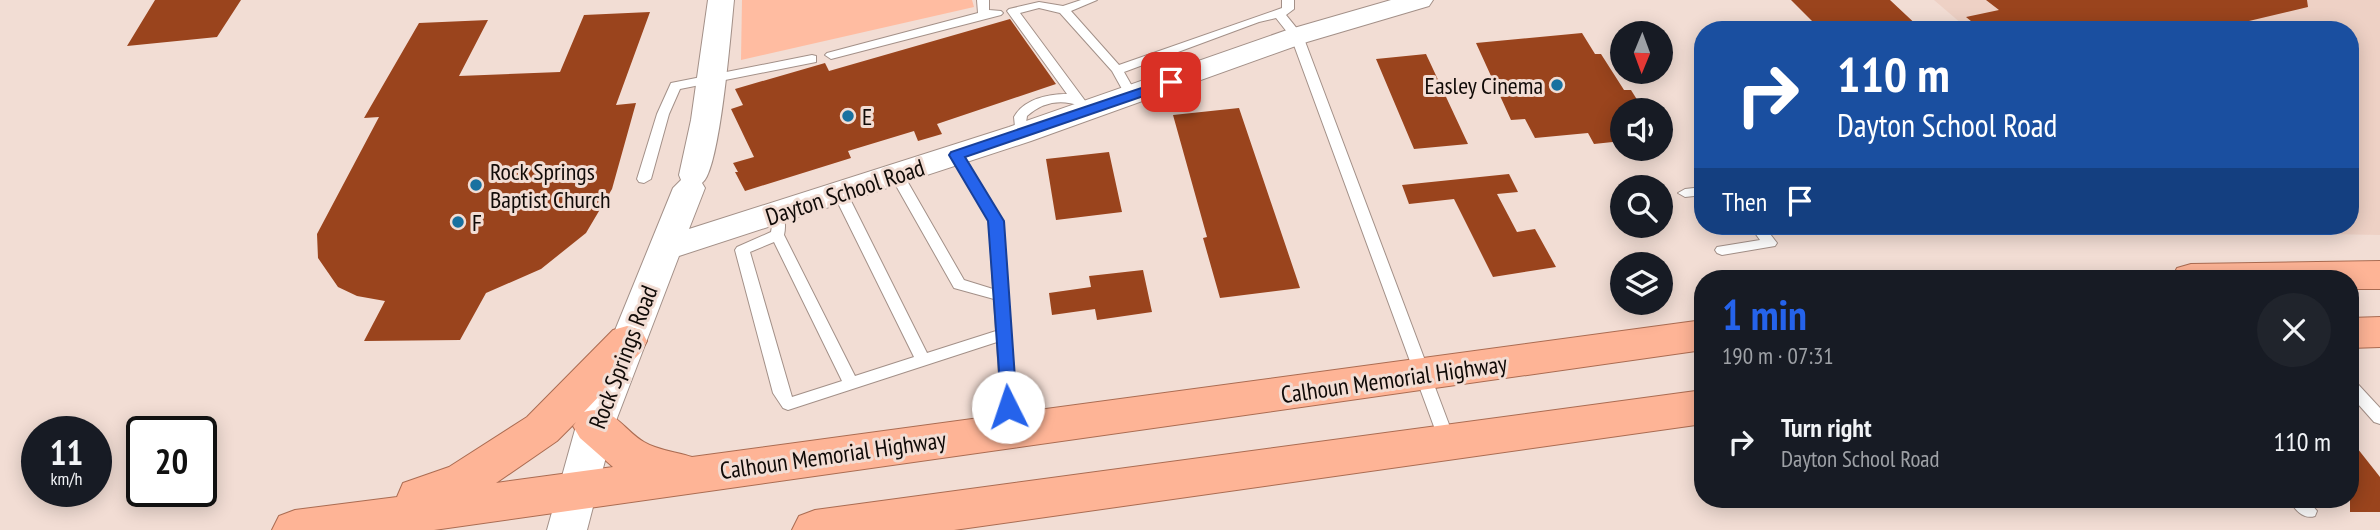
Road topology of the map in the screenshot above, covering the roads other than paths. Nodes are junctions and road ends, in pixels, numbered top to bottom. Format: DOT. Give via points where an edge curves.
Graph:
graph roads {
  1 [pos="721,0"];
  2 [pos="1055,0"];
  3 [pos="1091,0"];
  4 [pos="1288,0"];
  5 [pos="1420,0"];
  6 [pos="1063,10"];
  7 [pos="995,11"];
  8 [pos="1288,25"];
  9 [pos="831,55"];
  10 [pos="812,59"];
  11 [pos="712,80"];
  12 [pos="1124,83"];
  13 [pos="1083,106"];
  14 [pos="956,155"];
  15 [pos="897,175"];
  16 [pos="644,179"];
  17 [pos="1694,192"];
  18 [pos="840,193"];
  19 [pos="1685,193"];
  20 [pos="776,225"];
  21 [pos="1764,235"];
  22 [pos="667,248"];
  23 [pos="1722,250"];
  24 [pos="2359,275"];
  25 [pos="2380,275"];
  26 [pos="1001,296"];
  27 [pos="2380,332"];
  28 [pos="2359,333"];
  29 [pos="1003,334"];
  30 [pos="1694,336"];
  31 [pos="627,341"];
  32 [pos="923,360"];
  33 [pos="1424,376"];
  34 [pos="851,384"];
  35 [pos="2359,394"];
  36 [pos="1694,408"];
  37 [pos="2380,418"];
  38 [pos="595,426"];
  39 [pos="1010,431"];
  40 [pos="1449,445"];
  41 [pos="693,474"];
  42 [pos="572,510"];
  43 [pos="316,527"];
  44 [pos="815,530"];
  1 -- 11 [label="street, Rock Springs Road"];
  2 -- 6 [label="lane"];
  3 -- 6 [label="lane"];
  4 -- 8 [label="lane"];
  5 -- 8 [label="street, Dayton School Road"];
  6 -- 7 [label="lane" via="1029,5"];
  6 -- 12 [label="lane"];
  7 -- 9 [label="lane"];
  7 -- 13 [label="lane"];
  8 -- 12 [label="street, Dayton School Road"];
  8 -- 33 [label="lane"];
  10 -- 11 [label="lane"];
  11 -- 16 [label="lane" via="675,86"];
  11 -- 22 [label="street, Rock Springs Road" via="692,182"];
  12 -- 13 [label="street, Dayton School Road"];
  13 -- 14 [label="street, Dayton School Road"];
  14 -- 15 [label="street, Dayton School Road"];
  14 -- 26 [label="lane" via="996,221"];
  15 -- 18 [label="street, Dayton School Road"];
  15 -- 26 [label="lane" via="959,284"];
  17 -- 19 [label="lane"];
  18 -- 20 [label="street, Dayton School Road"];
  18 -- 32 [label="lane"];
  20 -- 22 [label="street, Dayton School Road"];
  20 -- 34 [label="lane"];
  20 -- 34 [label="lane" via="742,250 781,393 788,404"];
  21 -- 23 [label="lane" via="1770,243"];
  22 -- 31 [label="street, Rock Springs Road"];
  24 -- 25 [label="highway"];
  26 -- 29 [label="lane"];
  27 -- 28 [label="highway"];
  29 -- 32 [label="lane"];
  29 -- 39 [label="lane"];
  30 -- 33 [label="highway, Calhoun Memorial Highway"];
  31 -- 38 [label="street, Rock Springs Road"];
  31 -- 43 [label="highway" via="542,429 464,481"];
  32 -- 34 [label="lane"];
  33 -- 39 [label="highway, Calhoun Memorial Highway"];
  33 -- 40 [label="lane"];
  35 -- 37 [label="lane"];
  36 -- 40 [label="highway"];
  38 -- 41 [label="highway" via="631,457"];
  38 -- 42 [label="street, Rock Springs Road"];
  39 -- 41 [label="highway, Calhoun Memorial Highway"];
  40 -- 44 [label="highway"];
  41 -- 42 [label="highway, Calhoun Memorial Highway"];
  42 -- 43 [label="highway, Calhoun Memorial Highway"];
}
